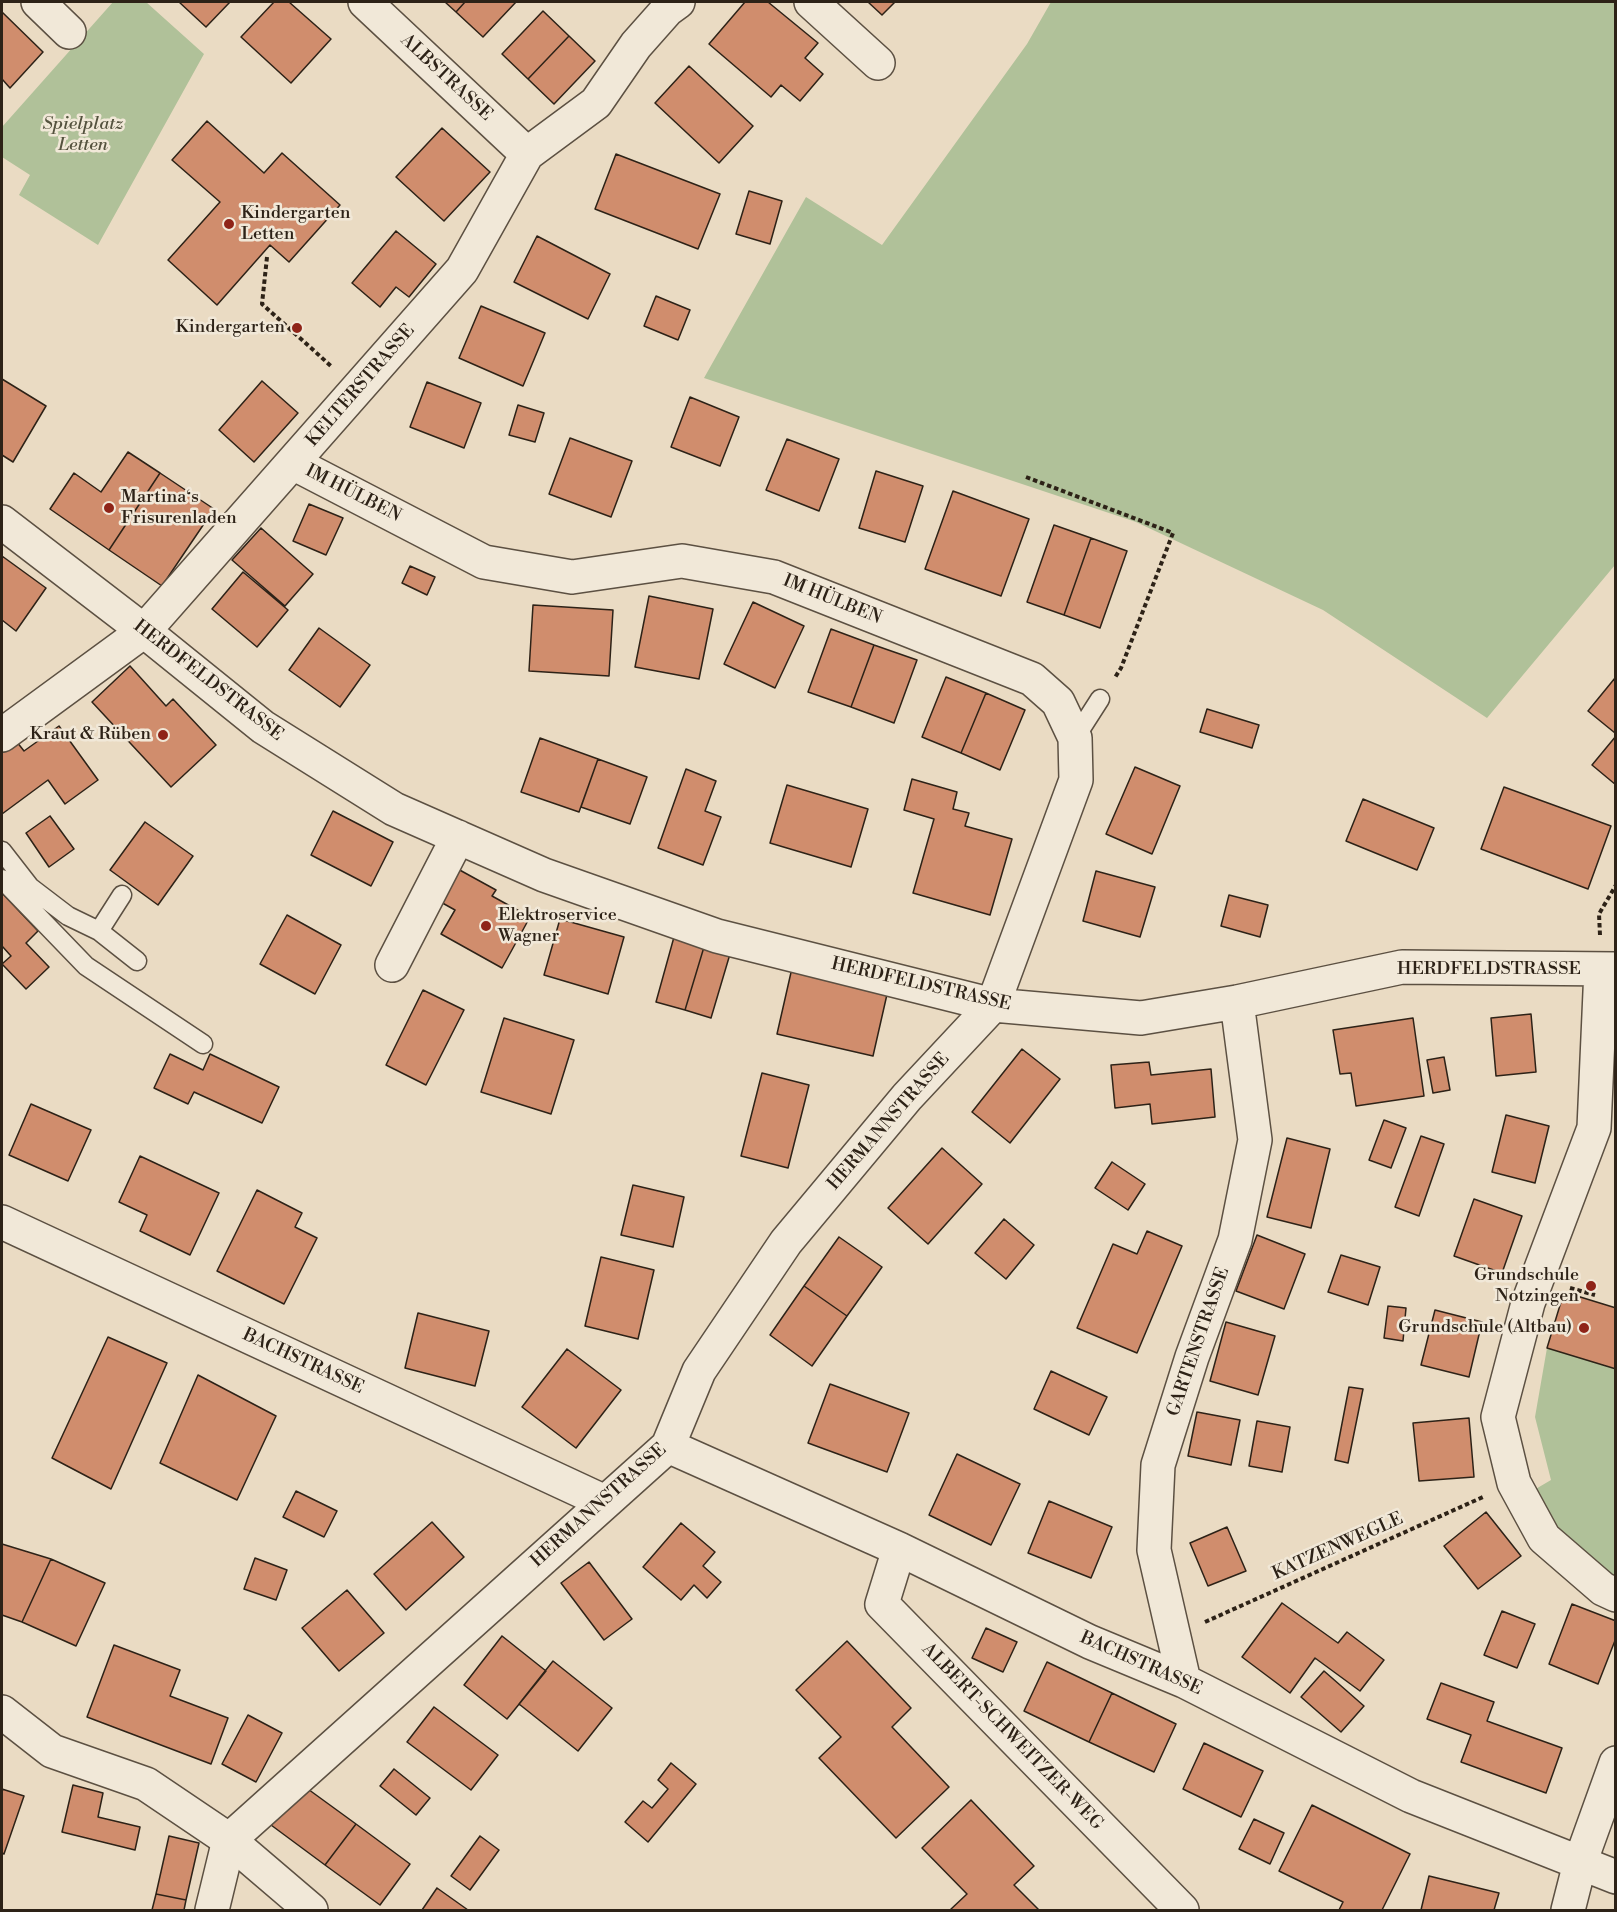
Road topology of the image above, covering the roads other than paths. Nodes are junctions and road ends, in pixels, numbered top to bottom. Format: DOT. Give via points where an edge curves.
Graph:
graph roads {
  1 [pos="38,2"];
  2 [pos="365,2"];
  3 [pos="678,2"];
  4 [pos="812,2"];
  5 [pos="69,32"];
  6 [pos="878,63"];
  7 [pos="527,154"];
  8 [pos="293,463"];
  9 [pos="2,522"];
  10 [pos="144,631"];
  11 [pos="1100,699"];
  12 [pos="2,735"];
  13 [pos="1075,738"];
  14 [pos="459,837"];
  15 [pos="2,851"];
  16 [pos="2,879"];
  17 [pos="122,895"];
  18 [pos="99,931"];
  19 [pos="137,961"];
  20 [pos="392,965"];
  21 [pos="1608,969"];
  22 [pos="1237,1002"];
  23 [pos="993,1005"];
  24 [pos="203,1044"];
  25 [pos="2,1222"];
  26 [pos="668,1446"];
  27 [pos="605,1502"];
  28 [pos="899,1549"];
  29 [pos="1616,1595"];
  30 [pos="1184,1681"];
  31 [pos="2,1712"];
  32 [pos="1616,1763"];
  33 [pos="229,1840"];
  34 [pos="1580,1863"];
  35 [pos="1616,1877"];
  36 [pos="212,1911"];
  37 [pos="311,1911"];
  38 [pos="1182,1911"];
  39 [pos="1568,1911"];
  1 -- 5 [label="street"];
  2 -- 7 [label="street, ALBSTRASSE"];
  3 -- 7 [label="street, KELTERSTRASSE" via="636,45 596,103"];
  4 -- 6 [label="street"];
  7 -- 8 [label="street, KELTERSTRASSE" via="462,270"];
  8 -- 10 [label="street, KELTERSTRASSE"];
  8 -- 13 [label="street, IM HÜLBEN" via="484,562 572,577 682,561 774,577 1032,679 1058,702"];
  9 -- 10 [label="street, HERDFELDSTRASSE"];
  10 -- 12 [label="street, KELTERSTRASSE"];
  10 -- 14 [label="street, HERDFELDSTRASSE" via="263,727 394,809"];
  11 -- 13 [label="lane"];
  13 -- 23 [label="street, IM HÜLBEN" via="1077,780"];
  14 -- 20 [label="street"];
  14 -- 23 [label="street, HERDFELDSTRASSE" via="544,874 717,936"];
  15 -- 18 [label="lane" via="30,887 68,916"];
  16 -- 24 [label="lane" via="86,966"];
  17 -- 18 [label="lane"];
  18 -- 19 [label="lane"];
  21 -- 22 [label="street, HERDFELDSTRASSE" via="1402,968"];
  21 -- 29 [label="street" via="1594,1128 1528,1303 1498,1417 1514,1483 1544,1538"];
  22 -- 23 [label="street, HERDFELDSTRASSE" via="1141,1017"];
  22 -- 30 [label="street, GARTENSTRASSE" via="1255,1140 1235,1240 1158,1465 1154,1550"];
  23 -- 26 [label="street, HERMANNSTRASSE" via="908,1097 786,1242 699,1371"];
  25 -- 27 [label="street, BACHSTRASSE"];
  26 -- 27 [label="street, HERMANNSTRASSE"];
  26 -- 28 [label="street, BACHSTRASSE"];
  27 -- 33 [label="street, HERMANNSTRASSE"];
  28 -- 30 [label="street, BACHSTRASSE" via="1090,1642"];
  28 -- 38 [label="street, ALBERT-SCHWEITZER-WEG" via="882,1604"];
  30 -- 34 [label="street, BACHSTRASSE" via="1411,1796"];
  31 -- 33 [label="street" via="52,1751 146,1784"];
  32 -- 34 [label="street"];
  33 -- 36 [label="street"];
  33 -- 37 [label="street"];
  34 -- 35 [label="street, BACHSTRASSE"];
  34 -- 39 [label="street"];
}
